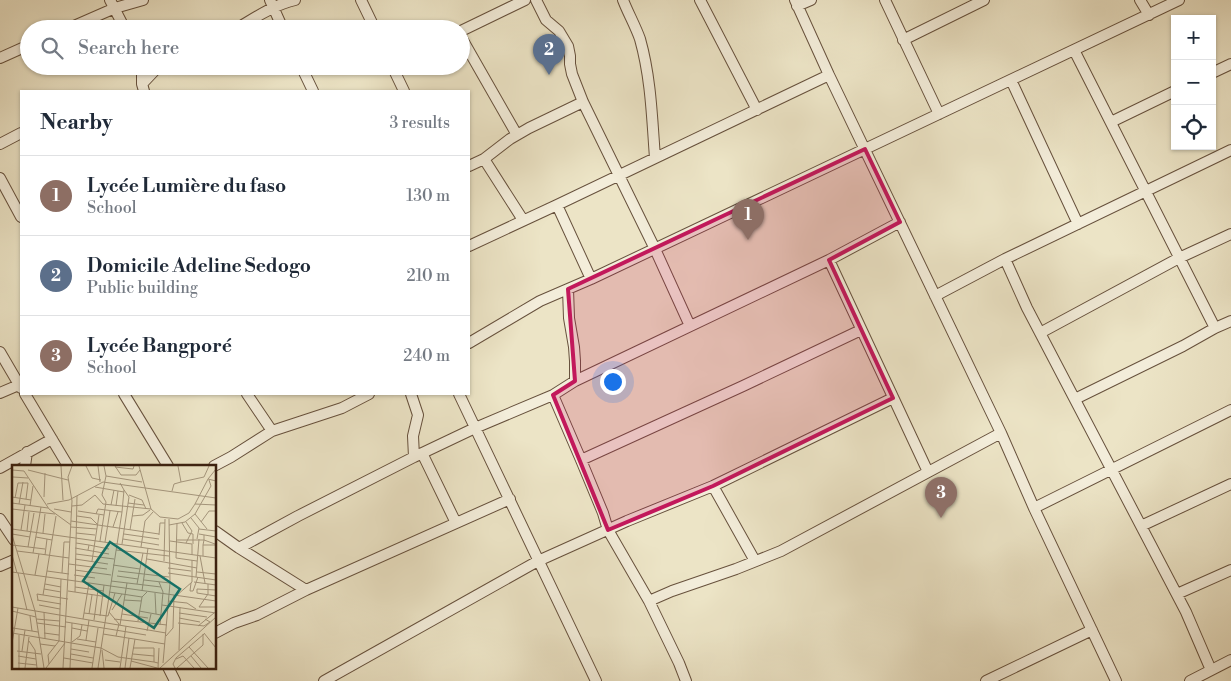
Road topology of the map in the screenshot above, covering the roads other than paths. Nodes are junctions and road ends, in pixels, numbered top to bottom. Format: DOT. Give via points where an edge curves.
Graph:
graph roads {
  1 [pos="143,0"];
  2 [pos="295,0"];
  3 [pos="361,0"];
  4 [pos="526,0"];
  5 [pos="536,0"];
  6 [pos="623,0"];
  7 [pos="811,0"];
  8 [pos="885,0"];
  9 [pos="984,0"];
  10 [pos="1140,0"];
  11 [pos="1179,0"];
  12 [pos="705,2"];
  13 [pos="796,3"];
  14 [pos="969,3"];
  15 [pos="112,4"];
  16 [pos="271,4"];
  17 [pos="1149,15"];
  18 [pos="83,20"];
  19 [pos="120,20"];
  20 [pos="249,20"];
  21 [pos="279,20"];
  22 [pos="371,20"];
  23 [pos="470,27"];
  24 [pos="903,40"];
  25 [pos="20,49"];
  26 [pos="1074,50"];
  27 [pos="470,53"];
  28 [pos="0,58"];
  29 [pos="1231,64"];
  30 [pos="1216,71"];
  31 [pos="142,75"];
  32 [pos="153,75"];
  33 [pos="304,75"];
  34 [pos="396,75"];
  35 [pos="829,75"];
  36 [pos="1012,80"];
  37 [pos="143,89"];
  38 [pos="309,90"];
  39 [pos="404,90"];
  40 [pos="1171,93"];
  41 [pos="583,102"];
  42 [pos="757,110"];
  43 [pos="939,114"];
  44 [pos="1111,122"];
  45 [pos="20,134"];
  46 [pos="517,135"];
  47 [pos="0,144"];
  48 [pos="865,149"];
  49 [pos="1231,150"];
  50 [pos="655,158"];
  51 [pos="484,159"];
  52 [pos="470,166"];
  53 [pos="618,176"];
  54 [pos="0,178"];
  55 [pos="1146,191"];
  56 [pos="557,205"];
  57 [pos="20,215"];
  58 [pos="523,220"];
  59 [pos="900,222"];
  60 [pos="1078,224"];
  61 [pos="1231,234"];
  62 [pos="470,246"];
  63 [pos="655,249"];
  64 [pos="1179,258"];
  65 [pos="1005,259"];
  66 [pos="828,260"];
  67 [pos="591,279"];
  68 [pos="568,289"];
  69 [pos="935,296"];
  70 [pos="1231,321"];
  71 [pos="690,326"];
  72 [pos="1215,328"];
  73 [pos="861,330"];
  74 [pos="1040,333"];
  75 [pos="470,342"];
  76 [pos="0,352"];
  77 [pos="575,381"];
  78 [pos="20,384"];
  79 [pos="20,388"];
  80 [pos="0,393"];
  81 [pos="27,395"];
  82 [pos="125,395"];
  83 [pos="248,395"];
  84 [pos="367,395"];
  85 [pos="411,395"];
  86 [pos="460,395"];
  87 [pos="553,395"];
  88 [pos="893,398"];
  89 [pos="1075,399"];
  90 [pos="1231,410"];
  91 [pos="476,428"];
  92 [pos="272,431"];
  93 [pos="1001,433"];
  94 [pos="52,439"];
  95 [pos="27,452"];
  96 [pos="418,455"];
  97 [pos="581,460"];
  98 [pos="25,465"];
  99 [pos="67,465"];
  100 [pos="167,465"];
  101 [pos="216,465"];
  102 [pos="0,468"];
  103 [pos="1111,469"];
  104 [pos="928,472"];
  105 [pos="1231,484"];
  106 [pos="713,486"];
  107 [pos="510,499"];
  108 [pos="1034,508"];
  109 [pos="0,519"];
  110 [pos="456,524"];
  111 [pos="1141,526"];
  112 [pos="608,530"];
  113 [pos="216,532"];
  114 [pos="12,537"];
  115 [pos="239,548"];
  116 [pos="12,561"];
  117 [pos="538,561"];
  118 [pos="755,561"];
  119 [pos="0,566"];
  120 [pos="1231,570"];
  121 [pos="306,590"];
  122 [pos="1177,594"];
  123 [pos="649,601"];
  124 [pos="1092,630"];
  125 [pos="216,633"];
  126 [pos="1231,660"];
  127 [pos="1211,670"];
  128 [pos="324,681"];
  129 [pos="596,681"];
  130 [pos="686,681"];
  131 [pos="986,681"];
  132 [pos="1116,681"];
  133 [pos="1190,681"];
  1 -- 15 [label="street"];
  2 -- 16 [label="street"];
  3 -- 22 [label="street"];
  4 -- 23 [label="street"];
  5 -- 41 [label="street" via="546,20 559,31 568,46 572,74"];
  6 -- 50 [label="street" via="639,38 648,73"];
  7 -- 13 [label="street"];
  8 -- 24 [label="street"];
  9 -- 14 [label="street"];
  10 -- 17 [label="street"];
  11 -- 17 [label="street"];
  12 -- 42 [label="street"];
  13 -- 35 [label="street"];
  14 -- 24 [label="street"];
  15 -- 18 [label="street"];
  15 -- 19 [label="street"];
  16 -- 20 [label="street"];
  16 -- 21 [label="street"];
  17 -- 26 [label="street"];
  24 -- 43 [label="street"];
  25 -- 28 [label="street"];
  26 -- 36 [label="street"];
  26 -- 44 [label="street"];
  27 -- 46 [label="street"];
  29 -- 30 [label="street"];
  31 -- 37 [label="street"];
  32 -- 37 [label="street"];
  33 -- 38 [label="street"];
  34 -- 39 [label="street"];
  35 -- 42 [label="street"];
  35 -- 48 [label="street"];
  36 -- 43 [label="street"];
  36 -- 60 [label="street"];
  40 -- 44 [label="street"];
  41 -- 46 [label="street"];
  41 -- 53 [label="street"];
  42 -- 50 [label="street"];
  43 -- 48 [label="street"];
  44 -- 55 [label="street"];
  45 -- 47 [label="street"];
  46 -- 51 [label="street"];
  48 -- 59 [label="street"];
  48 -- 63 [label="street"];
  49 -- 55 [label="street"];
  50 -- 53 [label="street"];
  51 -- 52 [label="street"];
  51 -- 58 [label="street"];
  53 -- 56 [label="street"];
  53 -- 63 [label="street"];
  54 -- 57 [label="street"];
  55 -- 60 [label="street"];
  55 -- 64 [label="street"];
  56 -- 58 [label="street"];
  56 -- 67 [label="street"];
  58 -- 62 [label="street"];
  59 -- 66 [label="street"];
  59 -- 69 [label="street"];
  60 -- 65 [label="street"];
  61 -- 64 [label="street"];
  63 -- 67 [label="street"];
  63 -- 71 [label="street"];
  64 -- 72 [label="street"];
  64 -- 74 [label="street"];
  65 -- 69 [label="street"];
  65 -- 74 [label="street"];
  66 -- 71 [label="street"];
  66 -- 73 [label="street"];
  67 -- 68 [label="street"];
  68 -- 75 [label="street" via="540,301"];
  68 -- 77 [label="street"];
  69 -- 93 [label="street"];
  70 -- 72 [label="street"];
  71 -- 77 [label="street"];
  72 -- 89 [label="street"];
  73 -- 88 [label="street"];
  73 -- 97 [label="street"];
  74 -- 89 [label="street"];
  76 -- 78 [label="street"];
  77 -- 87 [label="street"];
  79 -- 80 [label="street"];
  81 -- 94 [label="street"];
  82 -- 100 [label="street"];
  83 -- 92 [label="street"];
  84 -- 92 [label="street" via="342,408"];
  85 -- 96 [label="street" via="418,415 413,436"];
  86 -- 91 [label="street"];
  87 -- 91 [label="street"];
  87 -- 97 [label="street"];
  88 -- 104 [label="street"];
  88 -- 106 [label="street"];
  89 -- 103 [label="street"];
  90 -- 103 [label="street"];
  91 -- 96 [label="street"];
  91 -- 107 [label="street"];
  92 -- 101 [label="street"];
  93 -- 104 [label="street"];
  93 -- 108 [label="street"];
  94 -- 95 [label="street"];
  94 -- 99 [label="street"];
  95 -- 98 [label="street"];
  95 -- 102 [label="street"];
  96 -- 110 [label="street"];
  96 -- 115 [label="street"];
  97 -- 112 [label="street"];
  103 -- 108 [label="street"];
  103 -- 111 [label="street"];
  104 -- 118 [label="street" via="781,551"];
  105 -- 111 [label="street"];
  106 -- 112 [label="street"];
  106 -- 118 [label="street"];
  107 -- 110 [label="street"];
  107 -- 117 [label="street"];
  108 -- 124 [label="street"];
  109 -- 114 [label="street"];
  110 -- 121 [label="street"];
  111 -- 122 [label="street"];
  112 -- 117 [label="street"];
  112 -- 123 [label="street"];
  113 -- 115 [label="street"];
  115 -- 121 [label="street"];
  116 -- 119 [label="street"];
  117 -- 128 [label="street"];
  117 -- 129 [label="street"];
  118 -- 123 [label="street"];
  120 -- 122 [label="street"];
  121 -- 125 [label="street"];
  122 -- 127 [label="street"];
  123 -- 130 [label="street"];
  124 -- 131 [label="street"];
  124 -- 132 [label="street"];
  126 -- 127 [label="street"];
  127 -- 133 [label="street"];
}
